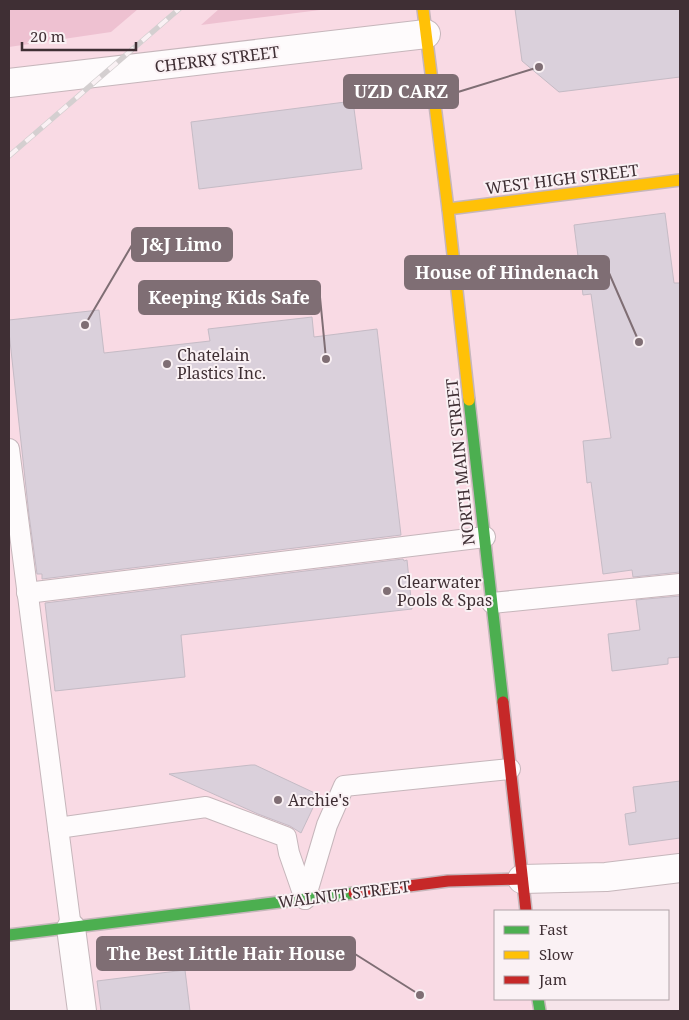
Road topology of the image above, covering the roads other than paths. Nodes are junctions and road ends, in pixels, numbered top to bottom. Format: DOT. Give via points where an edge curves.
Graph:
graph roads {
  1 [pos="425,22"];
  2 [pos="9,83"];
  3 [pos="680,180"];
  4 [pos="448,209"];
  5 [pos="9,449"];
  6 [pos="485,537"];
  7 [pos="680,584"];
  8 [pos="27,593"];
  9 [pos="492,603"];
  10 [pos="510,769"];
  11 [pos="58,828"];
  12 [pos="680,868"];
  13 [pos="522,879"];
  14 [pos="305,899"];
  15 [pos="526,910"];
  16 [pos="71,928"];
  17 [pos="9,935"];
  18 [pos="82,1011"];
  1 -- 2 [label="street, CHERRY STREET"];
  1 -- 4 [label="main road, NORTH MAIN STREET"];
  3 -- 4 [label="main road, WEST HIGH STREET"];
  4 -- 6 [label="main road, NORTH MAIN STREET"];
  5 -- 8 [label="lane"];
  6 -- 8 [label="lane"];
  6 -- 9 [label="main road, NORTH MAIN STREET"];
  7 -- 9 [label="lane"];
  8 -- 11 [label="lane"];
  9 -- 10 [label="main road, NORTH MAIN STREET"];
  10 -- 13 [label="main road, NORTH MAIN STREET"];
  10 -- 14 [label="lane" via="344,786 327,826"];
  11 -- 14 [label="lane" via="206,807 286,837"];
  11 -- 16 [label="lane"];
  12 -- 13 [label="street, WALNUT STREET" via="606,877"];
  13 -- 14 [label="main road, WALNUT STREET" via="448,881"];
  13 -- 15 [label="main road, NORTH MAIN STREET"];
  14 -- 16 [label="main road, WALNUT STREET"];
  16 -- 17 [label="main road, WALNUT STREET"];
  16 -- 18 [label="street"];
}
